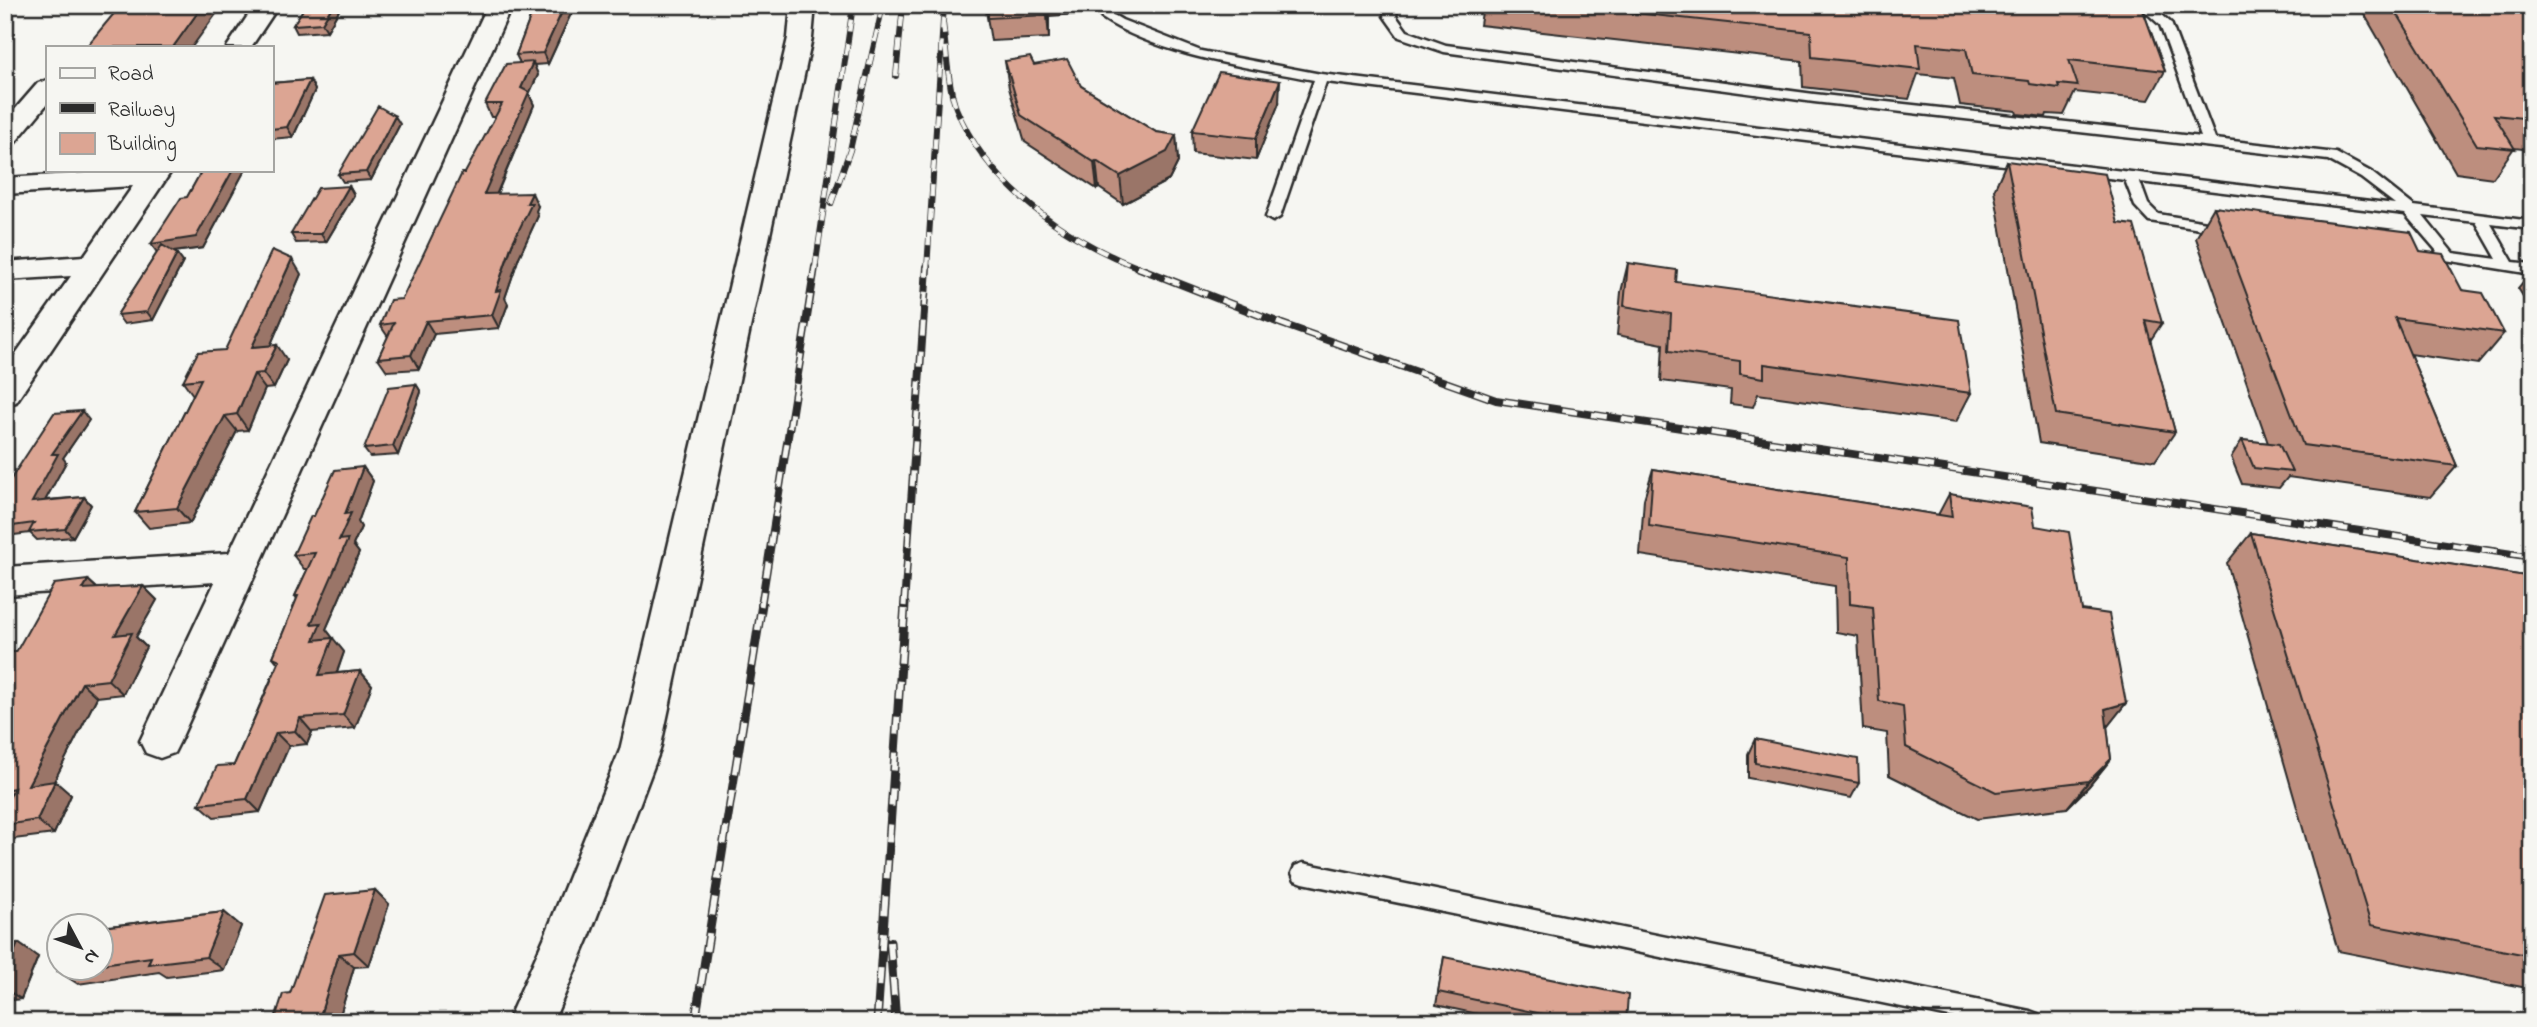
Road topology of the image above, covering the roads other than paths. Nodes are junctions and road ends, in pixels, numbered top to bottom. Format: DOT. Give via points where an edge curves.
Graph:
graph roads {
  1 [pos="267,5"];
  2 [pos="500,5"];
  3 [pos="803,5"];
  4 [pos="1105,5"];
  5 [pos="1392,5"];
  6 [pos="2144,5"];
  7 [pos="240,46"];
  8 [pos="1321,79"];
  9 [pos="46,89"];
  10 [pos="5,138"];
  11 [pos="2210,143"];
  12 [pos="155,174"];
  13 [pos="2131,177"];
  14 [pos="5,186"];
  15 [pos="2410,210"];
  16 [pos="1273,218"];
  17 [pos="2481,219"];
  18 [pos="2532,225"];
  19 [pos="2246,232"];
  20 [pos="2421,253"];
  21 [pos="2448,256"];
  22 [pos="92,265"];
  23 [pos="2508,265"];
  24 [pos="2532,269"];
  25 [pos="5,271"];
  26 [pos="5,394"];
  27 [pos="242,566"];
  28 [pos="5,581"];
  29 [pos="160,741"];
  30 [pos="1303,873"];
  31 [pos="530,1022"];
  32 [pos="2031,1022"];
  1 -- 7 [label="street"];
  2 -- 27 [label="street"];
  3 -- 31 [label="street" via="800,38 640,750"];
  4 -- 8 [label="lane" via="1106,15 1118,23 1198,54"];
  5 -- 11 [label="lane" via="1390,16 1404,34 1444,48 1814,98"];
  6 -- 11 [label="lane" via="2165,23"];
  8 -- 13 [label="lane"];
  8 -- 16 [label="lane"];
  9 -- 10 [label="street"];
  11 -- 15 [label="lane" via="2331,156 2381,183"];
  12 -- 14 [label="street"];
  12 -- 22 [label="street"];
  13 -- 15 [label="lane"];
  13 -- 19 [label="lane" via="2142,206 2154,218"];
  15 -- 17 [label="lane"];
  15 -- 21 [label="lane"];
  17 -- 18 [label="lane"];
  17 -- 23 [label="lane"];
  20 -- 21 [label="lane"];
  21 -- 23 [label="lane"];
  22 -- 25 [label="street"];
  22 -- 26 [label="street"];
  23 -- 24 [label="lane"];
  27 -- 28 [label="street"];
  27 -- 29 [label="street"];
  30 -- 32 [label="lane"];
}
